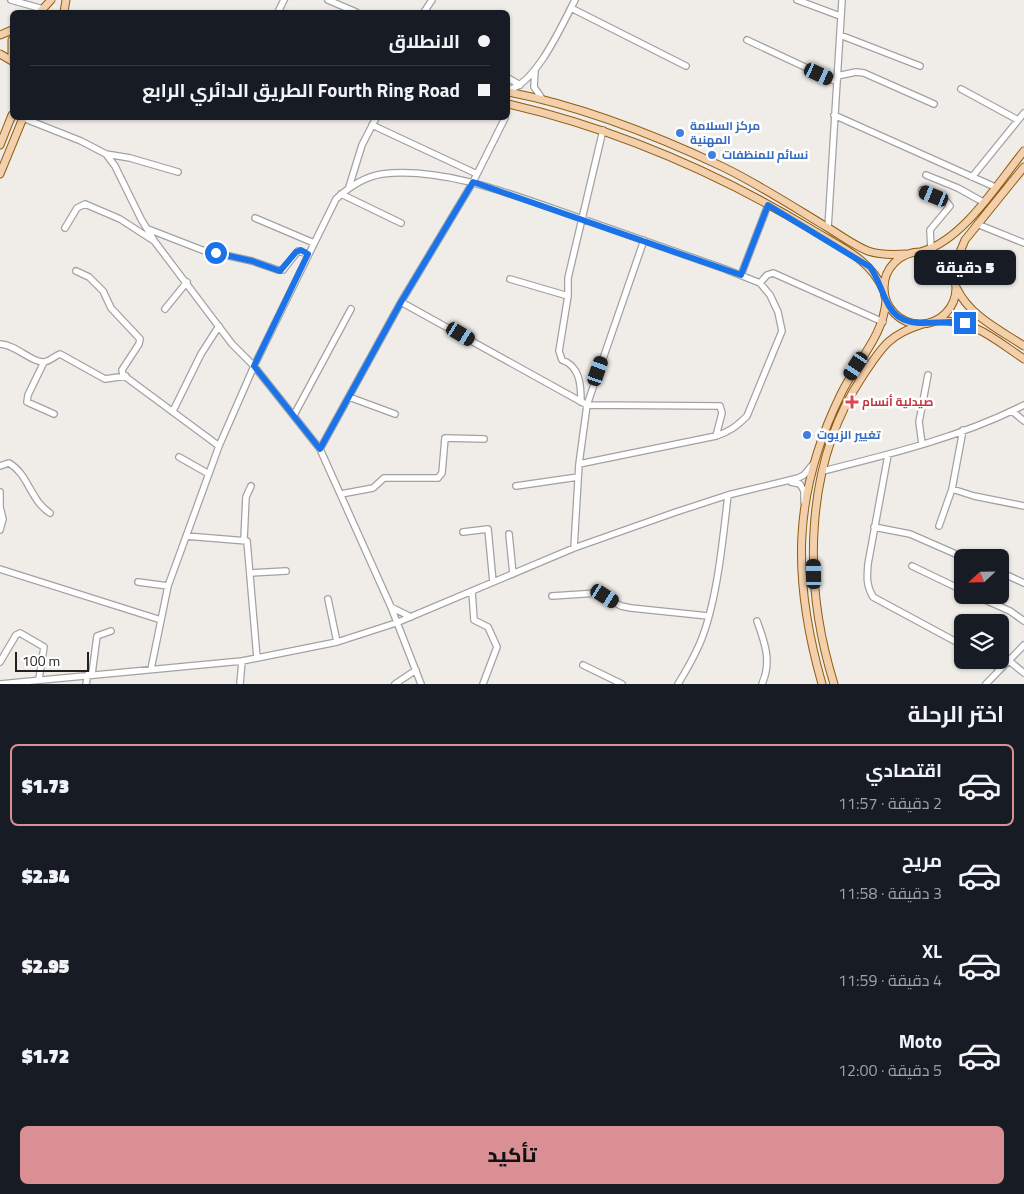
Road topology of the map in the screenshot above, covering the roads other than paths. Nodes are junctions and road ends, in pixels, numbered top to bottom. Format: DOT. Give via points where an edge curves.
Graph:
graph roads {
  1 [pos="11,0"];
  2 [pos="51,0"];
  3 [pos="328,0"];
  4 [pos="575,0"];
  5 [pos="797,0"];
  6 [pos="842,0"];
  7 [pos="571,8"];
  8 [pos="39,10"];
  9 [pos="43,10"];
  10 [pos="351,10"];
  11 [pos="840,16"];
  12 [pos="840,35"];
  13 [pos="747,40"];
  14 [pos="686,66"];
  15 [pos="920,66"];
  16 [pos="536,69"];
  17 [pos="510,79"];
  18 [pos="837,79"];
  19 [pos="520,85"];
  20 [pos="961,89"];
  21 [pos="510,90"];
  22 [pos="510,92"];
  23 [pos="543,100"];
  24 [pos="934,104"];
  25 [pos="510,107"];
  26 [pos="834,115"];
  27 [pos="1022,117"];
  28 [pos="10,119"];
  29 [pos="22,120"];
  30 [pos="28,120"];
  31 [pos="375,120"];
  32 [pos="504,120"];
  33 [pos="372,125"];
  34 [pos="603,130"];
  35 [pos="0,145"];
  36 [pos="1024,151"];
  37 [pos="106,154"];
  38 [pos="1024,167"];
  39 [pos="178,172"];
  40 [pos="0,174"];
  41 [pos="477,174"];
  42 [pos="926,175"];
  43 [pos="1021,176"];
  44 [pos="972,177"];
  45 [pos="473,182"];
  46 [pos="349,187"];
  47 [pos="995,187"];
  48 [pos="922,190"];
  49 [pos="341,194"];
  50 [pos="983,202"];
  51 [pos="768,205"];
  52 [pos="255,218"];
  53 [pos="581,219"];
  54 [pos="401,223"];
  55 [pos="977,224"];
  56 [pos="65,228"];
  57 [pos="828,228"];
  58 [pos="148,230"];
  59 [pos="644,240"];
  60 [pos="155,242"];
  61 [pos="314,243"];
  62 [pos="1024,244"];
  63 [pos="932,249"];
  64 [pos="922,251"];
  65 [pos="308,254"];
  66 [pos="906,254"];
  67 [pos="76,271"];
  68 [pos="741,275"];
  69 [pos="955,278"];
  70 [pos="510,279"];
  71 [pos="187,282"];
  72 [pos="760,283"];
  73 [pos="956,287"];
  74 [pos="884,291"];
  75 [pos="568,296"];
  76 [pos="886,300"];
  77 [pos="401,302"];
  78 [pos="352,308"];
  79 [pos="165,309"];
  80 [pos="935,321"];
  81 [pos="883,322"];
  82 [pos="923,324"];
  83 [pos="219,326"];
  84 [pos="0,344"];
  85 [pos="1024,346"];
  86 [pos="1024,359"];
  87 [pos="44,362"];
  88 [pos="254,366"];
  89 [pos="928,375"];
  90 [pos="126,376"];
  91 [pos="349,397"];
  92 [pos="584,404"];
  93 [pos="1024,405"];
  94 [pos="173,410"];
  95 [pos="1012,411"];
  96 [pos="54,414"];
  97 [pos="396,414"];
  98 [pos="294,415"];
  99 [pos="1024,420"];
  100 [pos="963,430"];
  101 [pos="716,436"];
  102 [pos="484,439"];
  103 [pos="922,444"];
  104 [pos="219,446"];
  105 [pos="320,449"];
  106 [pos="888,455"];
  107 [pos="179,458"];
  108 [pos="579,464"];
  109 [pos="812,464"];
  110 [pos="0,466"];
  111 [pos="823,471"];
  112 [pos="208,474"];
  113 [pos="578,477"];
  114 [pos="786,482"];
  115 [pos="251,486"];
  116 [pos="516,486"];
  117 [pos="952,489"];
  118 [pos="0,492"];
  119 [pos="340,494"];
  120 [pos="728,495"];
  121 [pos="804,503"];
  122 [pos="0,506"];
  123 [pos="1024,506"];
  124 [pos="50,513"];
  125 [pos="939,526"];
  126 [pos="874,527"];
  127 [pos="0,530"];
  128 [pos="463,532"];
  129 [pos="509,534"];
  130 [pos="186,536"];
  131 [pos="244,540"];
  132 [pos="574,548"];
  133 [pos="954,553"];
  134 [pos="912,566"];
  135 [pos="0,569"];
  136 [pos="286,571"];
  137 [pos="250,573"];
  138 [pos="513,574"];
  139 [pos="1009,576"];
  140 [pos="138,582"];
  141 [pos="493,582"];
  142 [pos="1024,583"];
  143 [pos="168,586"];
  144 [pos="954,586"];
  145 [pos="472,591"];
  146 [pos="552,596"];
  147 [pos="328,599"];
  148 [pos="994,604"];
  149 [pos="391,607"];
  150 [pos="708,616"];
  151 [pos="412,617"];
  152 [pos="161,620"];
  153 [pos="757,621"];
  154 [pos="1024,621"];
  155 [pos="396,624"];
  156 [pos="111,632"];
  157 [pos="954,641"];
  158 [pos="337,642"];
  159 [pos="1024,644"];
  160 [pos="257,658"];
  161 [pos="1009,659"];
  162 [pos="242,661"];
  163 [pos="1009,661"];
  164 [pos="0,662"];
  165 [pos="582,665"];
  166 [pos="1000,669"];
  167 [pos="151,670"];
  168 [pos="416,670"];
  169 [pos="1024,673"];
  170 [pos="90,674"];
  171 [pos="39,678"];
  172 [pos="30,682"];
  173 [pos="0,684"];
  174 [pos="86,684"];
  175 [pos="240,684"];
  176 [pos="395,684"];
  177 [pos="421,684"];
  178 [pos="483,684"];
  179 [pos="622,684"];
  180 [pos="678,684"];
  181 [pos="762,684"];
  182 [pos="822,684"];
  183 [pos="834,684"];
  184 [pos="986,684"];
  1 -- 8 [label="street"];
  2 -- 9 [label="main road"];
  3 -- 10 [label="street"];
  4 -- 7 [label="street"];
  5 -- 11 [label="street"];
  6 -- 11 [label="street"];
  7 -- 14 [label="street"];
  7 -- 16 [label="street"];
  11 -- 12 [label="street"];
  12 -- 15 [label="street"];
  12 -- 18 [label="street"];
  13 -- 18 [label="street"];
  16 -- 19 [label="street"];
  16 -- 23 [label="street" via="534,87"];
  17 -- 19 [label="street"];
  18 -- 24 [label="street" via="856,72 864,73"];
  18 -- 26 [label="street"];
  19 -- 21 [label="street"];
  20 -- 27 [label="street"];
  22 -- 23 [label="main road"];
  23 -- 57 [label="main road" via="610,120 706,160"];
  25 -- 34 [label="main road"];
  26 -- 44 [label="street"];
  26 -- 57 [label="street"];
  27 -- 44 [label="street"];
  28 -- 35 [label="main road"];
  29 -- 40 [label="main road"];
  30 -- 37 [label="street"];
  31 -- 33 [label="street"];
  32 -- 41 [label="street"];
  33 -- 41 [label="street"];
  33 -- 46 [label="street" via="359,152"];
  34 -- 51 [label="main road" via="675,158"];
  34 -- 53 [label="street"];
  36 -- 47 [label="main road"];
  37 -- 39 [label="street"];
  37 -- 58 [label="street"];
  38 -- 43 [label="main road"];
  41 -- 45 [label="street"];
  42 -- 50 [label="street"];
  43 -- 55 [label="main road"];
  44 -- 47 [label="street"];
  45 -- 46 [label="street" via="402,173 372,177"];
  45 -- 53 [label="street"];
  45 -- 77 [label="street"];
  46 -- 49 [label="street"];
  47 -- 50 [label="main road"];
  48 -- 63 [label="street" via="950,206 930,230"];
  49 -- 54 [label="street"];
  49 -- 61 [label="street"];
  50 -- 63 [label="main road" via="958,233"];
  51 -- 68 [label="street"];
  51 -- 74 [label="main road" via="859,258 870,267"];
  52 -- 61 [label="street"];
  53 -- 59 [label="street"];
  53 -- 75 [label="street" via="568,278"];
  55 -- 62 [label="street"];
  55 -- 69 [label="main road" via="958,253"];
  56 -- 60 [label="street" via="77,208 85,204 120,219"];
  57 -- 66 [label="main road" via="866,250 890,255"];
  58 -- 60 [label="street"];
  58 -- 65 [label="street" via="202,250 280,271 296,252 301,250"];
  59 -- 68 [label="street"];
  59 -- 92 [label="street"];
  60 -- 71 [label="street"];
  61 -- 65 [label="street"];
  63 -- 64 [label="main road"];
  64 -- 66 [label="main road"];
  64 -- 69 [label="main road" via="946,262"];
  65 -- 88 [label="street"];
  66 -- 74 [label="main road" via="891,265"];
  67 -- 90 [label="street" via="90,277 103,291 111,308 140,339 122,370"];
  68 -- 72 [label="street"];
  69 -- 73 [label="main road"];
  70 -- 75 [label="street"];
  71 -- 79 [label="street"];
  71 -- 83 [label="street"];
  72 -- 81 [label="street" via="773,273"];
  72 -- 101 [label="street" via="778,312 782,331 747,416 728,432"];
  73 -- 80 [label="main road" via="956,295 948,310"];
  73 -- 85 [label="main road" via="972,310"];
  74 -- 76 [label="main road"];
  75 -- 92 [label="street" via="558,351 562,360 575,368"];
  76 -- 81 [label="main road"];
  76 -- 82 [label="main road" via="900,318"];
  77 -- 91 [label="street"];
  77 -- 92 [label="street"];
  78 -- 98 [label="street"];
  80 -- 82 [label="main road"];
  80 -- 86 [label="main road" via="952,320 977,327"];
  81 -- 109 [label="main road" via="848,380"];
  82 -- 111 [label="main road" via="896,334 874,359 844,410"];
  83 -- 88 [label="street"];
  83 -- 94 [label="street"];
  84 -- 87 [label="street" via="19,349"];
  87 -- 90 [label="street" via="60,354 105,379"];
  87 -- 96 [label="street" via="27,402"];
  88 -- 98 [label="street"];
  88 -- 104 [label="street"];
  89 -- 103 [label="street" via="919,422"];
  90 -- 94 [label="street"];
  91 -- 97 [label="street"];
  91 -- 105 [label="street"];
  92 -- 101 [label="street" via="717,405 722,408 722,413"];
  92 -- 108 [label="street"];
  93 -- 95 [label="street"];
  94 -- 104 [label="street"];
  95 -- 99 [label="street"];
  95 -- 100 [label="street"];
  98 -- 105 [label="street"];
  100 -- 103 [label="street"];
  100 -- 117 [label="street"];
  101 -- 108 [label="street"];
  102 -- 119 [label="street" via="445,438 442,473 438,478 384,478 373,488"];
  103 -- 106 [label="street"];
  104 -- 112 [label="street"];
  105 -- 119 [label="street"];
  106 -- 111 [label="street"];
  106 -- 126 [label="street"];
  107 -- 112 [label="street"];
  108 -- 113 [label="street"];
  109 -- 114 [label="street" via="804,475"];
  109 -- 121 [label="main road"];
  110 -- 124 [label="street" via="9,464 21,472 37,502"];
  111 -- 183 [label="main road" via="814,533 814,588 821,635"];
  112 -- 130 [label="street"];
  113 -- 116 [label="street"];
  113 -- 132 [label="street"];
  114 -- 120 [label="street"];
  114 -- 121 [label="street" via="800,484"];
  115 -- 131 [label="street" via="246,497"];
  117 -- 123 [label="street"];
  117 -- 125 [label="street"];
  118 -- 122 [label="street"];
  119 -- 149 [label="street"];
  120 -- 132 [label="street"];
  120 -- 150 [label="street" via="723,543"];
  121 -- 182 [label="main road" via="802,589"];
  122 -- 127 [label="street" via="3,519"];
  126 -- 133 [label="street" via="910,534"];
  126 -- 157 [label="street" via="866,580 873,597"];
  128 -- 141 [label="street" via="488,529"];
  129 -- 138 [label="street"];
  130 -- 131 [label="street"];
  130 -- 143 [label="street"];
  131 -- 137 [label="street" via="248,544"];
  132 -- 138 [label="street"];
  134 -- 144 [label="street"];
  135 -- 152 [label="street"];
  136 -- 137 [label="street"];
  137 -- 160 [label="street"];
  138 -- 141 [label="street"];
  139 -- 142 [label="street"];
  140 -- 143 [label="street"];
  141 -- 145 [label="street"];
  143 -- 152 [label="street"];
  145 -- 151 [label="street"];
  145 -- 178 [label="street" via="474,620 488,627 497,646"];
  146 -- 150 [label="street" via="598,592 621,606"];
  147 -- 158 [label="street"];
  148 -- 154 [label="street"];
  149 -- 151 [label="street"];
  149 -- 155 [label="street"];
  150 -- 180 [label="street" via="701,642"];
  151 -- 155 [label="street"];
  152 -- 167 [label="street"];
  153 -- 181 [label="street" via="768,658 767,674"];
  155 -- 158 [label="street"];
  155 -- 168 [label="street"];
  156 -- 170 [label="street" via="97,636"];
  158 -- 160 [label="street"];
  159 -- 161 [label="street"];
  160 -- 162 [label="street"];
  162 -- 167 [label="street"];
  162 -- 175 [label="street"];
  163 -- 169 [label="street"];
  164 -- 171 [label="street" via="20,633 44,647"];
  165 -- 179 [label="street"];
  166 -- 184 [label="street"];
  167 -- 170 [label="street"];
  168 -- 176 [label="street"];
  168 -- 177 [label="street"];
  170 -- 171 [label="street"];
  170 -- 174 [label="street"];
  171 -- 172 [label="street"];
  172 -- 173 [label="street"];
}
